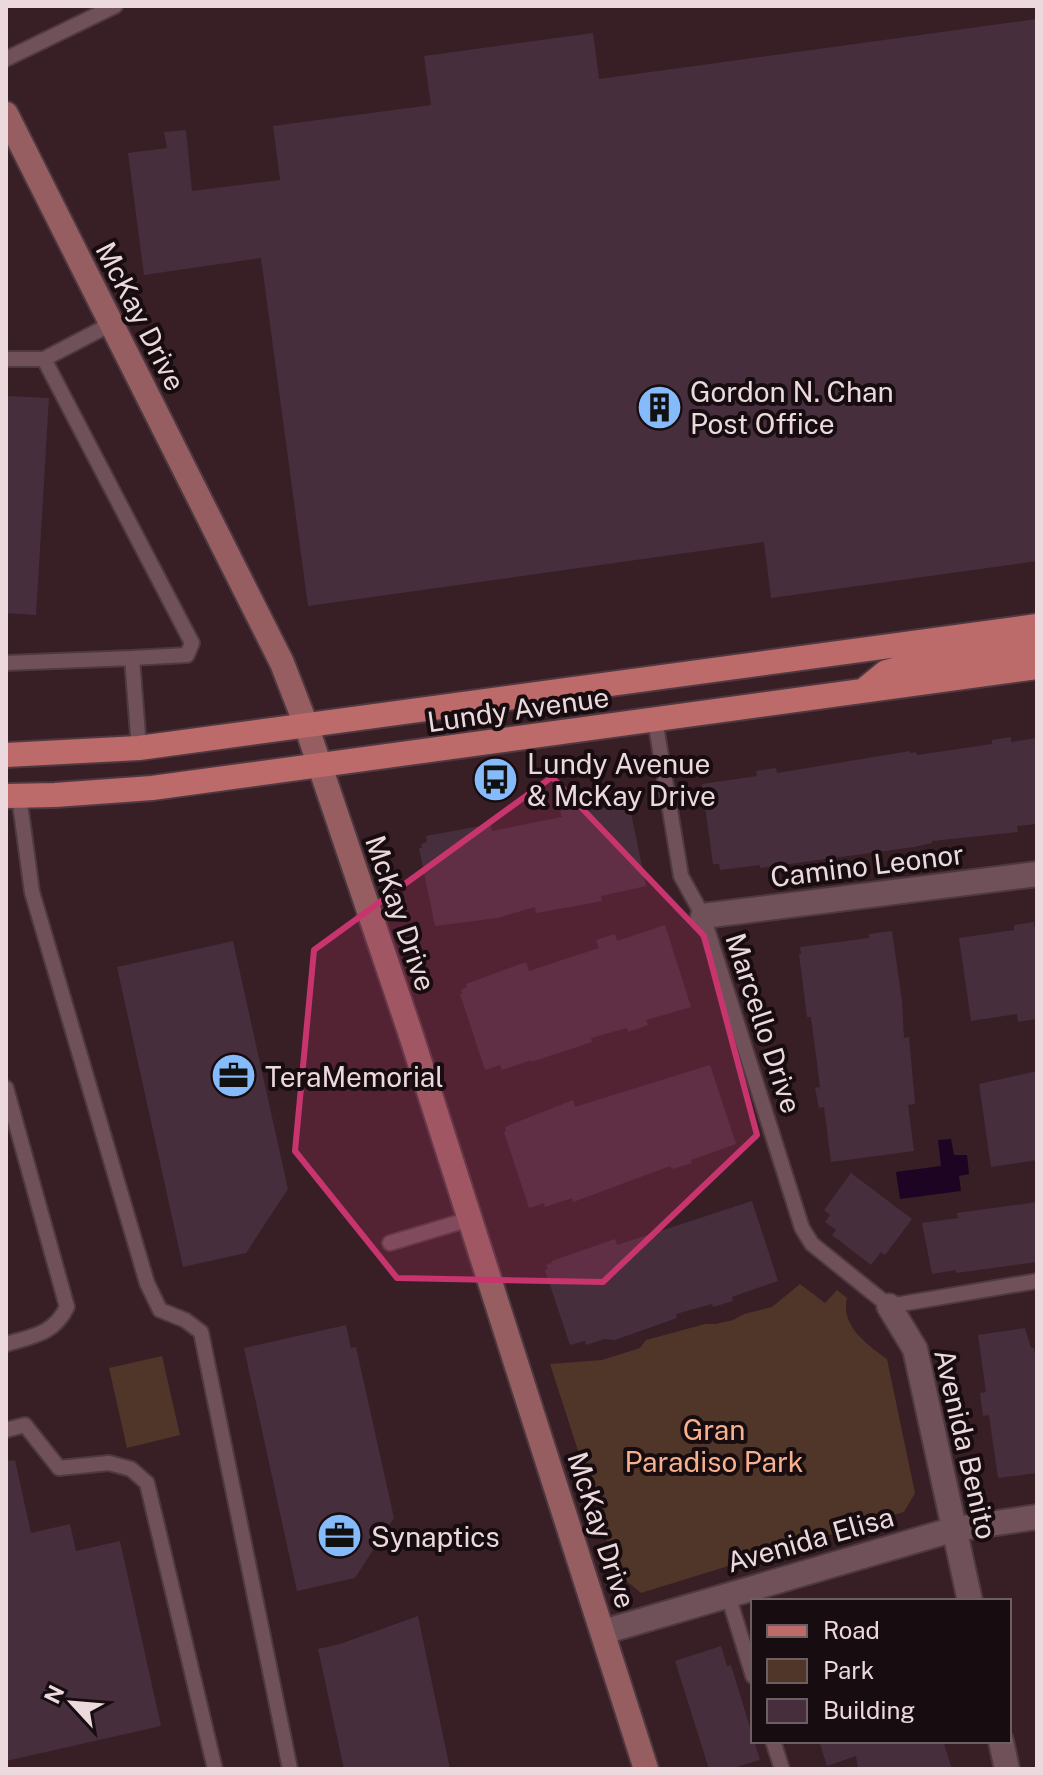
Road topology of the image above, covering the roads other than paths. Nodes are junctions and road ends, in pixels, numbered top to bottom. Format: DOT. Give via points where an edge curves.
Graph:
graph roads {
  1 [pos="115,6"];
  2 [pos="6,59"];
  3 [pos="6,114"];
  4 [pos="111,324"];
  5 [pos="6,359"];
  6 [pos="44,359"];
  7 [pos="1037,626"];
  8 [pos="1037,649"];
  9 [pos="132,658"];
  10 [pos="6,663"];
  11 [pos="1037,667"];
  12 [pos="861,692"];
  13 [pos="655,720"];
  14 [pos="306,725"];
  15 [pos="139,748"];
  16 [pos="6,755"];
  17 [pos="320,765"];
  18 [pos="12,796"];
  19 [pos="1037,874"];
  20 [pos="703,916"];
  21 [pos="6,1088"];
  22 [pos="470,1219"];
  23 [pos="390,1243"];
  24 [pos="1037,1281"];
  25 [pos="889,1306"];
  26 [pos="6,1344"];
  27 [pos="6,1430"];
  28 [pos="1037,1517"];
  29 [pos="955,1529"];
  30 [pos="728,1595"];
  31 [pos="970,1599"];
  32 [pos="603,1632"];
  33 [pos="751,1670"];
  34 [pos="774,1743"];
  35 [pos="1001,1743"];
  36 [pos="215,1769"];
  37 [pos="290,1769"];
  38 [pos="646,1769"];
  39 [pos="782,1769"];
  40 [pos="1007,1769"];
  1 -- 2 [label="lane"];
  3 -- 4 [label="street, McKay Drive"];
  4 -- 6 [label="lane"];
  4 -- 14 [label="street, McKay Drive" via="282,663"];
  5 -- 6 [label="lane"];
  6 -- 9 [label="lane" via="192,643 187,655"];
  7 -- 14 [label="main road, Lundy Avenue"];
  8 -- 12 [label="main road" via="916,664 886,672"];
  9 -- 10 [label="lane"];
  9 -- 15 [label="lane"];
  11 -- 12 [label="main road, Lundy Avenue"];
  12 -- 13 [label="main road, Lundy Avenue"];
  13 -- 17 [label="main road, Lundy Avenue"];
  13 -- 20 [label="lane, Marcello Drive" via="681,876"];
  14 -- 15 [label="main road, Lundy Avenue"];
  14 -- 17 [label="street, McKay Drive"];
  15 -- 16 [label="main road, Lundy Avenue"];
  17 -- 18 [label="main road, Lundy Avenue" via="152,788"];
  17 -- 22 [label="street, McKay Drive"];
  18 -- 37 [label="lane" via="32,892 147,1283 160,1310 201,1332"];
  19 -- 20 [label="street, Camino Leonor"];
  20 -- 25 [label="lane, Marcello Drive" via="802,1228 812,1244"];
  21 -- 26 [label="lane" via="67,1307 48,1332"];
  22 -- 23 [label="lane"];
  22 -- 32 [label="street, McKay Drive"];
  24 -- 25 [label="lane"];
  25 -- 29 [label="street, Avenida Benito" via="915,1349"];
  27 -- 36 [label="lane" via="25,1425 59,1468 109,1463 131,1469 147,1483"];
  28 -- 29 [label="street, Avenida Elisa"];
  29 -- 30 [label="street, Avenida Elisa"];
  29 -- 31 [label="street, Avenida Benito"];
  30 -- 32 [label="street, Avenida Elisa"];
  30 -- 33 [label="lane"];
  32 -- 38 [label="street, McKay Drive"];
  34 -- 39 [label="lane"];
  35 -- 40 [label="street"];
}
